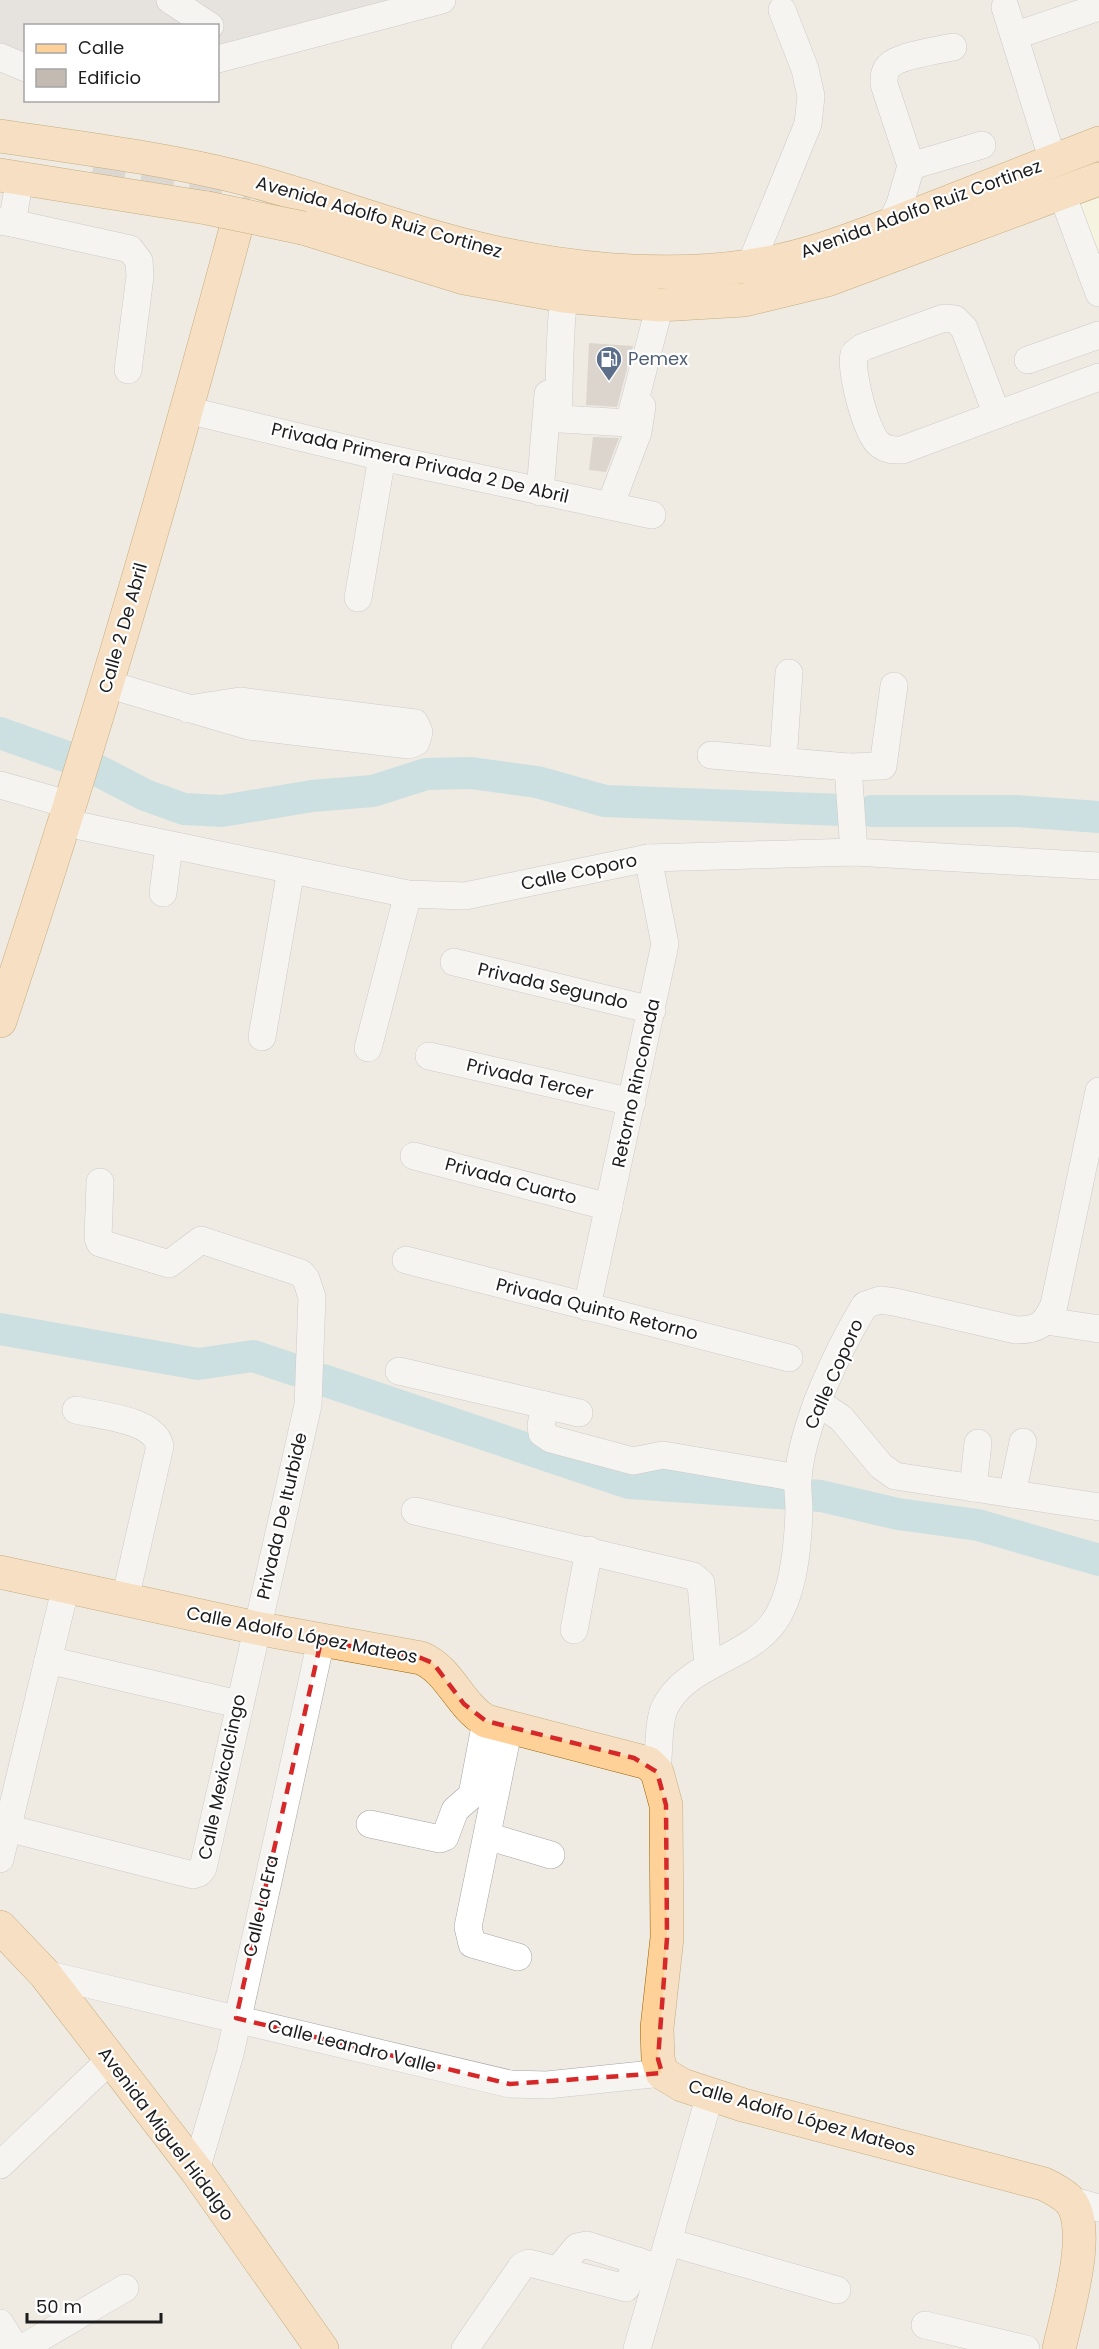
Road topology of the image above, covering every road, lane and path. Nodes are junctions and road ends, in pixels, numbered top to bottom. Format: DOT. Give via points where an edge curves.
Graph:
graph roads {
  1 [pos="170,0"];
  2 [pos="442,0"];
  3 [pos="414,4"];
  4 [pos="1005,7"];
  5 [pos="1099,7"];
  6 [pos="783,9"];
  7 [pos="207,24"];
  8 [pos="1014,36"];
  9 [pos="953,46"];
  10 [pos="220,50"];
  11 [pos="0,57"];
  12 [pos="0,67"];
  13 [pos="24,67"];
  14 [pos="24,68"];
  15 [pos="0,136"];
  16 [pos="1099,143"];
  17 [pos="0,145"];
  18 [pos="982,145"];
  19 [pos="1053,161"];
  20 [pos="911,166"];
  21 [pos="93,168"];
  22 [pos="10,177"];
  23 [pos="1099,179"];
  24 [pos="1062,194"];
  25 [pos="6,222"];
  26 [pos="890,225"];
  27 [pos="235,232"];
  28 [pos="750,266"];
  29 [pos="464,278"];
  30 [pos="1097,281"];
  31 [pos="564,296"];
  32 [pos="660,305"];
  33 [pos="559,332"];
  34 [pos="1099,335"];
  35 [pos="1028,360"];
  36 [pos="644,366"];
  37 [pos="128,370"];
  38 [pos="1099,377"];
  39 [pos="188,408"];
  40 [pos="997,415"];
  41 [pos="382,457"];
  42 [pos="540,492"];
  43 [pos="610,506"];
  44 [pos="652,515"];
  45 [pos="358,598"];
  46 [pos="789,673"];
  47 [pos="107,684"];
  48 [pos="894,686"];
  49 [pos="188,709"];
  50 [pos="711,755"];
  51 [pos="783,761"];
  52 [pos="848,767"];
  53 [pos="0,785"];
  54 [pos="69,814"];
  55 [pos="169,846"];
  56 [pos="854,852"];
  57 [pos="648,858"];
  58 [pos="1099,866"];
  59 [pos="291,870"];
  60 [pos="163,893"];
  61 [pos="408,894"];
  62 [pos="454,962"];
  63 [pos="652,1010"];
  64 [pos="1,1014"];
  65 [pos="262,1037"];
  66 [pos="368,1048"];
  67 [pos="429,1056"];
  68 [pos="1099,1091"];
  69 [pos="632,1102"];
  70 [pos="1093,1145"];
  71 [pos="414,1156"];
  72 [pos="100,1182"];
  73 [pos="609,1207"];
  74 [pos="406,1260"];
  75 [pos="587,1307"];
  76 [pos="1046,1322"];
  77 [pos="1099,1329"];
  78 [pos="789,1358"];
  79 [pos="399,1371"];
  80 [pos="817,1402"];
  81 [pos="545,1405"];
  82 [pos="76,1410"];
  83 [pos="579,1413"];
  84 [pos="1023,1442"];
  85 [pos="978,1443"];
  86 [pos="798,1478"];
  87 [pos="973,1488"];
  88 [pos="1012,1494"];
  89 [pos="1099,1507"];
  90 [pos="415,1511"];
  91 [pos="589,1550"];
  92 [pos="0,1572"];
  93 [pos="66,1586"];
  94 [pos="125,1599"];
  95 [pos="256,1628"];
  96 [pos="574,1630"];
  97 [pos="321,1641"];
  98 [pos="48,1660"];
  99 [pos="708,1667"];
  100 [pos="238,1704"];
  101 [pos="498,1724"];
  102 [pos="657,1772"];
  103 [pos="370,1824"];
  104 [pos="8,1828"];
  105 [pos="487,1836"];
  106 [pos="552,1855"];
  107 [pos="0,1858"];
  108 [pos="0,1927"];
  109 [pos="518,1957"];
  110 [pos="45,1974"];
  111 [pos="236,2018"];
  112 [pos="110,2060"];
  113 [pos="662,2073"];
  114 [pos="711,2095"];
  115 [pos="0,2165"];
  116 [pos="196,2170"];
  117 [pos="1084,2204"];
  118 [pos="668,2242"];
  119 [pos="649,2265"];
  120 [pos="125,2288"];
  121 [pos="837,2289"];
  122 [pos="0,2323"];
  123 [pos="925,2325"];
  124 [pos="643,2348"];
  125 [pos="18,2349"];
  126 [pos="322,2349"];
  127 [pos="465,2349"];
  128 [pos="1026,2349"];
  129 [pos="1059,2349"];
  1 -- 7 [label="street"];
  2 -- 3 [label="street"];
  3 -- 10 [label="street"];
  4 -- 8 [label="street"];
  5 -- 8 [label="street"];
  6 -- 28 [label="street" via="811,96 808,124"];
  8 -- 19 [label="street"];
  9 -- 20 [label="street" via="898,60 884,74"];
  11 -- 13 [label="street"];
  12 -- 14 [label="street"];
  15 -- 28 [label="main road, Avenida Adolfo Ruiz Cortinez" via="239,178 473,247 568,264 660,273"];
  16 -- 19 [label="main road, Avenida Adolfo Ruiz Cortinez"];
  17 -- 21 [label="main road"];
  18 -- 20 [label="street"];
  19 -- 24 [label="main road"];
  19 -- 26 [label="main road, Avenida Adolfo Ruiz Cortinez"];
  20 -- 26 [label="street"];
  22 -- 25 [label="street"];
  22 -- 29 [label="main road, Avenida Adolfo Ruiz Cortinez, bridge" via="207,208 303,228"];
  23 -- 24 [label="main road, Avenida Adolfo Ruiz Cortinez"];
  24 -- 30 [label="street"];
  24 -- 32 [label="main road, Avenida Adolfo Ruiz Cortinez" via="827,280 744,300"];
  25 -- 37 [label="street" via="130,249 139,261 140,276"];
  26 -- 28 [label="main road, Avenida Adolfo Ruiz Cortinez"];
  27 -- 39 [label="main road, Calle 2 De Abril"];
  29 -- 31 [label="main road, Avenida Adolfo Ruiz Cortinez"];
  29 -- 39 [label="main road" via="346,257 255,231 244,244 213,363"];
  31 -- 32 [label="main road, Avenida Adolfo Ruiz Cortinez"];
  31 -- 33 [label="street"];
  32 -- 36 [label="street"];
  33 -- 36 [label="street" via="561,419 628,423"];
  33 -- 42 [label="street" via="545,423"];
  34 -- 35 [label="street"];
  36 -- 43 [label="street" via="638,432"];
  38 -- 40 [label="street"];
  39 -- 41 [label="street, Privada Primera Privada 2 De Abril"];
  39 -- 47 [label="main road, Calle 2 De Abril"];
  40 -- 40 [label="street" via="964,328 956,319 944,318 863,347 854,354 852,364 862,404 877,442 887,450 902,450"];
  41 -- 42 [label="street, Privada Primera Privada 2 De Abril"];
  41 -- 45 [label="street"];
  42 -- 43 [label="street, Privada Primera Privada 2 De Abril"];
  43 -- 44 [label="street, Privada Primera Privada 2 De Abril"];
  46 -- 51 [label="street"];
  47 -- 49 [label="street"];
  47 -- 54 [label="main road, Calle 2 De Abril"];
  48 -- 52 [label="street" via="883,766"];
  49 -- 49 [label="street" via="249,726 409,745 416,742 420,732 416,723 240,701"];
  50 -- 51 [label="street"];
  51 -- 52 [label="street"];
  52 -- 56 [label="street"];
  53 -- 54 [label="street, Calle Coporo"];
  54 -- 55 [label="street, Calle Coporo"];
  54 -- 64 [label="main road, Calle 2 De Abril"];
  55 -- 59 [label="street, Calle Coporo"];
  55 -- 60 [label="street"];
  56 -- 57 [label="street, Calle Coporo"];
  56 -- 58 [label="street, Calle Coporo"];
  57 -- 61 [label="street, Calle Coporo" via="465,896"];
  57 -- 63 [label="street, Retorno Rinconada" via="665,934"];
  59 -- 61 [label="street, Calle Coporo"];
  59 -- 65 [label="street"];
  61 -- 66 [label="street"];
  62 -- 63 [label="street, Privada Segundo"];
  63 -- 69 [label="street, Retorno Rinconada"];
  67 -- 69 [label="street, Privada Tercer"];
  68 -- 70 [label="street"];
  69 -- 73 [label="street, Retorno Rinconada"];
  70 -- 76 [label="street" via="1054,1305"];
  71 -- 73 [label="street, Privada Cuarto"];
  72 -- 95 [label="street, Privada De Iturbide" via="100,1243 169,1264 201,1240 306,1279 312,1298 308,1405"];
  73 -- 75 [label="street, Retorno Rinconada"];
  74 -- 75 [label="street, Privada Quinto Retorno"];
  75 -- 78 [label="street, Privada Quinto Retorno"];
  76 -- 77 [label="street"];
  76 -- 80 [label="street, Calle Coporo" via="1034,1330 1016,1330 880,1300 865,1305"];
  79 -- 81 [label="street"];
  80 -- 86 [label="street, Calle Coporo"];
  80 -- 87 [label="street" via="841,1418 887,1472"];
  81 -- 83 [label="street"];
  81 -- 86 [label="street" via="542,1433 551,1439 633,1461 663,1455"];
  82 -- 94 [label="street" via="147,1426 158,1436 160,1446"];
  84 -- 88 [label="street"];
  85 -- 87 [label="street"];
  86 -- 99 [label="street, Calle Coporo" via="799,1511 790,1587 780,1614 760,1638"];
  87 -- 88 [label="street"];
  88 -- 89 [label="street"];
  90 -- 91 [label="street"];
  91 -- 96 [label="street"];
  91 -- 99 [label="street" via="693,1576 701,1583"];
  92 -- 93 [label="main road, Calle Adolfo López Mateos"];
  93 -- 94 [label="main road, Calle Adolfo López Mateos"];
  93 -- 98 [label="street"];
  94 -- 95 [label="main road, Calle Adolfo López Mateos"];
  95 -- 97 [label="main road, Calle Adolfo López Mateos"];
  95 -- 100 [label="street, Calle Mexicalcingo"];
  97 -- 101 [label="main road, Calle Adolfo López Mateos" via="434,1663 464,1704"];
  97 -- 111 [label="street, Calle La Era"];
  98 -- 100 [label="street"];
  98 -- 104 [label="street"];
  99 -- 102 [label="street, Calle Coporo" via="678,1686 663,1711"];
  100 -- 104 [label="street, Calle Mexicalcingo" via="199,1874"];
  101 -- 102 [label="main road, Calle Adolfo López Mateos" via="634,1758 648,1763"];
  101 -- 103 [label="street" via="472,1795 455,1810 445,1837"];
  101 -- 105 [label="street"];
  102 -- 113 [label="main road" via="666,1804 667,1938 657,2028"];
  104 -- 107 [label="street"];
  105 -- 106 [label="street"];
  105 -- 109 [label="street" via="468,1927 470,1939 472,1944"];
  108 -- 110 [label="main road, Avenida Miguel Hidalgo"];
  110 -- 111 [label="street, Calle Leandro Valle"];
  110 -- 112 [label="main road, Avenida Miguel Hidalgo"];
  111 -- 113 [label="street, Calle Leandro Valle" via="510,2084 547,2085"];
  111 -- 116 [label="street, Calle La Era" via="230,2054"];
  112 -- 115 [label="street"];
  112 -- 116 [label="main road, Avenida Miguel Hidalgo"];
  113 -- 114 [label="main road, Calle Adolfo López Mateos"];
  114 -- 117 [label="main road, Calle Adolfo López Mateos" via="1044,2184"];
  114 -- 118 [label="street"];
  116 -- 126 [label="main road, Avenida Miguel Hidalgo"];
  117 -- 129 [label="main road, Calle Adolfo López Mateos" via="1078,2260"];
  118 -- 119 [label="street"];
  118 -- 121 [label="street"];
  119 -- 124 [label="street"];
  119 -- 127 [label="street" via="586,2245 577,2247 558,2270 529,2263 522,2266"];
  120 -- 125 [label="street"];
  122 -- 125 [label="street"];
  123 -- 128 [label="street"];
}
